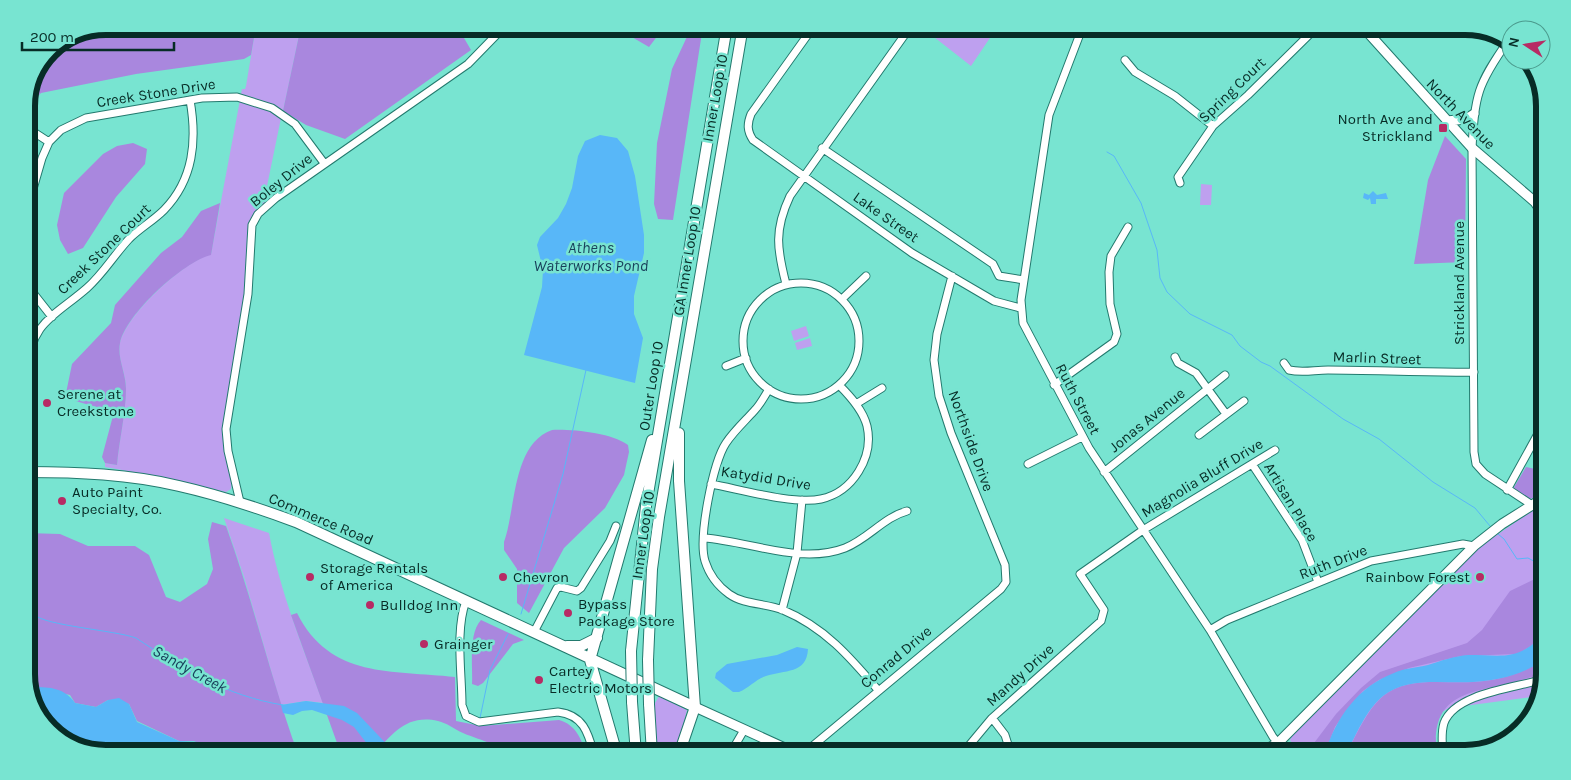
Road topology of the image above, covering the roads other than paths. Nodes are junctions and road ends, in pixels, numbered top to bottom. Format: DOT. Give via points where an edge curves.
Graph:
graph roads {
  1 [pos="496,35"];
  2 [pos="725,35"];
  3 [pos="741,35"];
  4 [pos="808,35"];
  5 [pos="905,35"];
  6 [pos="1080,35"];
  7 [pos="1309,35"];
  8 [pos="1370,35"];
  9 [pos="1501,52"];
  10 [pos="1125,60"];
  11 [pos="190,100"];
  12 [pos="1474,114"];
  13 [pos="1447,121"];
  14 [pos="1212,126"];
  15 [pos="35,133"];
  16 [pos="49,142"];
  17 [pos="822,148"];
  18 [pos="1472,148"];
  19 [pos="324,163"];
  20 [pos="803,175"];
  21 [pos="716,176"];
  22 [pos="35,182"];
  23 [pos="1180,183"];
  24 [pos="1535,202"];
  25 [pos="1128,227"];
  26 [pos="866,276"];
  27 [pos="952,276"];
  28 [pos="1024,280"];
  29 [pos="786,284"];
  30 [pos="35,295"];
  31 [pos="842,299"];
  32 [pos="1020,308"];
  33 [pos="52,317"];
  34 [pos="35,336"];
  35 [pos="1175,357"];
  36 [pos="746,358"];
  37 [pos="1284,363"];
  38 [pos="726,366"];
  39 [pos="1474,372"];
  40 [pos="1225,375"];
  41 [pos="683,382"];
  42 [pos="839,385"];
  43 [pos="1054,385"];
  44 [pos="882,388"];
  45 [pos="769,389"];
  46 [pos="1208,389"];
  47 [pos="664,393"];
  48 [pos="1244,401"];
  49 [pos="856,404"];
  50 [pos="1226,414"];
  51 [pos="1199,435"];
  52 [pos="1082,437"];
  53 [pos="1536,437"];
  54 [pos="1275,450"];
  55 [pos="1028,464"];
  56 [pos="1252,464"];
  57 [pos="35,472"];
  58 [pos="1104,472"];
  59 [pos="711,484"];
  60 [pos="1507,490"];
  61 [pos="802,500"];
  62 [pos="240,502"];
  63 [pos="1536,503"];
  64 [pos="1532,505"];
  65 [pos="907,511"];
  66 [pos="616,526"];
  67 [pos="1143,530"];
  68 [pos="704,538"];
  69 [pos="1474,546"];
  70 [pos="797,553"];
  71 [pos="1006,582"];
  72 [pos="1318,582"];
  73 [pos="466,601"];
  74 [pos="782,610"];
  75 [pos="1101,621"];
  76 [pos="1210,630"];
  77 [pos="534,632"];
  78 [pos="596,638"];
  79 [pos="563,646"];
  80 [pos="590,660"];
  81 [pos="1535,681"];
  82 [pos="878,690"];
  83 [pos="695,707"];
  84 [pos="992,718"];
  85 [pos="744,730"];
  86 [pos="1289,732"];
  87 [pos="1278,743"];
  88 [pos="591,745"];
  89 [pos="614,745"];
  90 [pos="635,745"];
  91 [pos="651,745"];
  92 [pos="682,745"];
  93 [pos="735,745"];
  94 [pos="778,745"];
  95 [pos="813,745"];
  96 [pos="970,745"];
  97 [pos="1008,745"];
  98 [pos="1274,745"];
  99 [pos="1281,745"];
  100 [pos="1288,745"];
  101 [pos="1442,745"];
  1 -- 19 [label="street, Boley Drive" via="468,64"];
  2 -- 47 [label="highway, Outer Loop 10"];
  3 -- 21 [label="highway, Inner Loop 10"];
  4 -- 20 [label="street, Lake Street" via="748,122 753,140"];
  5 -- 17 [label="street"];
  6 -- 28 [label="street, Ruth Street" via="1049,115"];
  7 -- 14 [label="street, Spring Court"];
  8 -- 13 [label="main road, North Avenue"];
  9 -- 12 [label="street, Strickland Avenue" via="1483,79 1476,95"];
  10 -- 14 [label="street" via="1135,72 1175,96"];
  11 -- 16 [label="street, Creek Stone Drive" via="86,118 61,130"];
  11 -- 19 [label="street, Creek Stone Drive" via="226,96 263,104 295,124"];
  11 -- 33 [label="street, Creek Stone Court" via="194,150 188,173 178,192 161,213 128,240 86,288"];
  12 -- 13 [label="main road" via="1466,120"];
  12 -- 18 [label="street, Strickland Avenue"];
  13 -- 18 [label="main road, North Avenue"];
  14 -- 23 [label="street, Spring Court" via="1178,177"];
  15 -- 16 [label="street"];
  16 -- 22 [label="street, Creek Stone Drive"];
  17 -- 20 [label="street"];
  17 -- 28 [label="street" via="993,264 999,276"];
  18 -- 24 [label="main road, North Avenue"];
  18 -- 39 [label="street, Strickland Avenue"];
  19 -- 62 [label="street, Boley Drive" via="263,208 252,225 248,294 226,429 229,458"];
  20 -- 27 [label="street, Lake Street" via="912,253"];
  20 -- 29 [label="street" via="790,196 778,227 779,256"];
  21 -- 41 [label="highway, GA Inner Loop 10"];
  25 -- 43 [label="street" via="1112,256 1109,272 1110,304 1117,334 1114,342"];
  26 -- 31 [label="street"];
  27 -- 32 [label="street, Lake Street" via="994,301"];
  27 -- 71 [label="street, Northside Drive" via="937,334 934,360 939,396 1005,564"];
  28 -- 32 [label="street, Ruth Street"];
  29 -- 31 [label="street" via="803,282 820,286"];
  29 -- 36 [label="street" via="769,292 755,305 746,321 743,340"];
  30 -- 33 [label="street"];
  31 -- 42 [label="street" via="858,326 859,342 853,366"];
  32 -- 43 [label="street, Ruth Street" via="1023,323"];
  33 -- 34 [label="street, Creek Stone Court"];
  35 -- 46 [label="street, Jonas Avenue" via="1196,373"];
  36 -- 38 [label="street"];
  36 -- 45 [label="street" via="752,372"];
  37 -- 39 [label="street, Marlin Street" via="1289,370 1298,372"];
  39 -- 60 [label="street, Strickland Avenue" via="1476,464"];
  40 -- 46 [label="street, Jonas Avenue"];
  41 -- 83 [label="highway" via="679,472"];
  41 -- 91 [label="highway, Inner Loop 10, bridge" via="652,569 648,660"];
  42 -- 45 [label="street" via="819,396 802,399 785,397"];
  42 -- 49 [label="street, Katydid Drive"];
  43 -- 52 [label="street, Ruth Street"];
  44 -- 49 [label="street"];
  45 -- 59 [label="street" via="726,443 716,462"];
  46 -- 50 [label="street, Jonas Avenue"];
  46 -- 58 [label="street, Jonas Avenue"];
  47 -- 78 [label="highway"];
  47 -- 90 [label="highway, Outer Loop 10, bridge" via="642,542 631,651"];
  48 -- 50 [label="street"];
  49 -- 61 [label="street, Katydid Drive" via="867,424 868,433 862,467 836,493 821,499"];
  50 -- 51 [label="street"];
  52 -- 55 [label="street"];
  52 -- 58 [label="street, Ruth Street"];
  53 -- 60 [label="street"];
  54 -- 56 [label="street, Magnolia Bluff Drive"];
  56 -- 67 [label="street, Magnolia Bluff Drive"];
  56 -- 72 [label="street, Artisan Place" via="1302,540"];
  57 -- 62 [label="highway, Commerce Road" via="104,475 159,482"];
  58 -- 67 [label="street, Ruth Street"];
  59 -- 61 [label="street, Katydid Drive"];
  59 -- 68 [label="street"];
  60 -- 64 [label="street, Strickland Avenue"];
  61 -- 70 [label="street"];
  62 -- 73 [label="highway, Commerce Road" via="296,522"];
  63 -- 64 [label="main road"];
  64 -- 69 [label="main road"];
  65 -- 70 [label="street" via="896,514 866,538 843,548 821,553"];
  66 -- 77 [label="street" via="581,588 576,591 561,586 557,588"];
  67 -- 75 [label="street, Magnolia Bluff Drive" via="1080,574 1104,610"];
  67 -- 76 [label="street, Ruth Street"];
  68 -- 70 [label="street"];
  68 -- 74 [label="street" via="704,560 713,578 730,595"];
  69 -- 72 [label="street, Ruth Drive" via="1463,544 1371,561"];
  69 -- 86 [label="main road"];
  70 -- 74 [label="street"];
  71 -- 82 [label="street, Conrad Drive"];
  72 -- 76 [label="street, Ruth Drive"];
  73 -- 77 [label="highway, Commerce Road"];
  73 -- 88 [label="street" via="461,625 462,705 466,716 479,722 569,713 587,731"];
  74 -- 82 [label="street" via="818,628 843,649"];
  75 -- 84 [label="street, Mandy Drive"];
  76 -- 87 [label="street, Ruth Street"];
  77 -- 79 [label="highway, Commerce Road"];
  78 -- 79 [label="highway" via="581,646"];
  78 -- 80 [label="highway"];
  79 -- 80 [label="highway, Commerce Road"];
  80 -- 83 [label="highway, Commerce Road"];
  80 -- 89 [label="highway"];
  81 -- 101 [label="street" via="1466,700 1444,723"];
  82 -- 95 [label="street, Conrad Drive"];
  83 -- 85 [label="main road"];
  83 -- 92 [label="highway"];
  84 -- 96 [label="street, Mandy Drive"];
  84 -- 97 [label="street"];
  85 -- 93 [label="street"];
  85 -- 94 [label="main road"];
  86 -- 87 [label="main road"];
  86 -- 100 [label="street"];
  87 -- 98 [label="main road"];
  87 -- 99 [label="street"];
}
